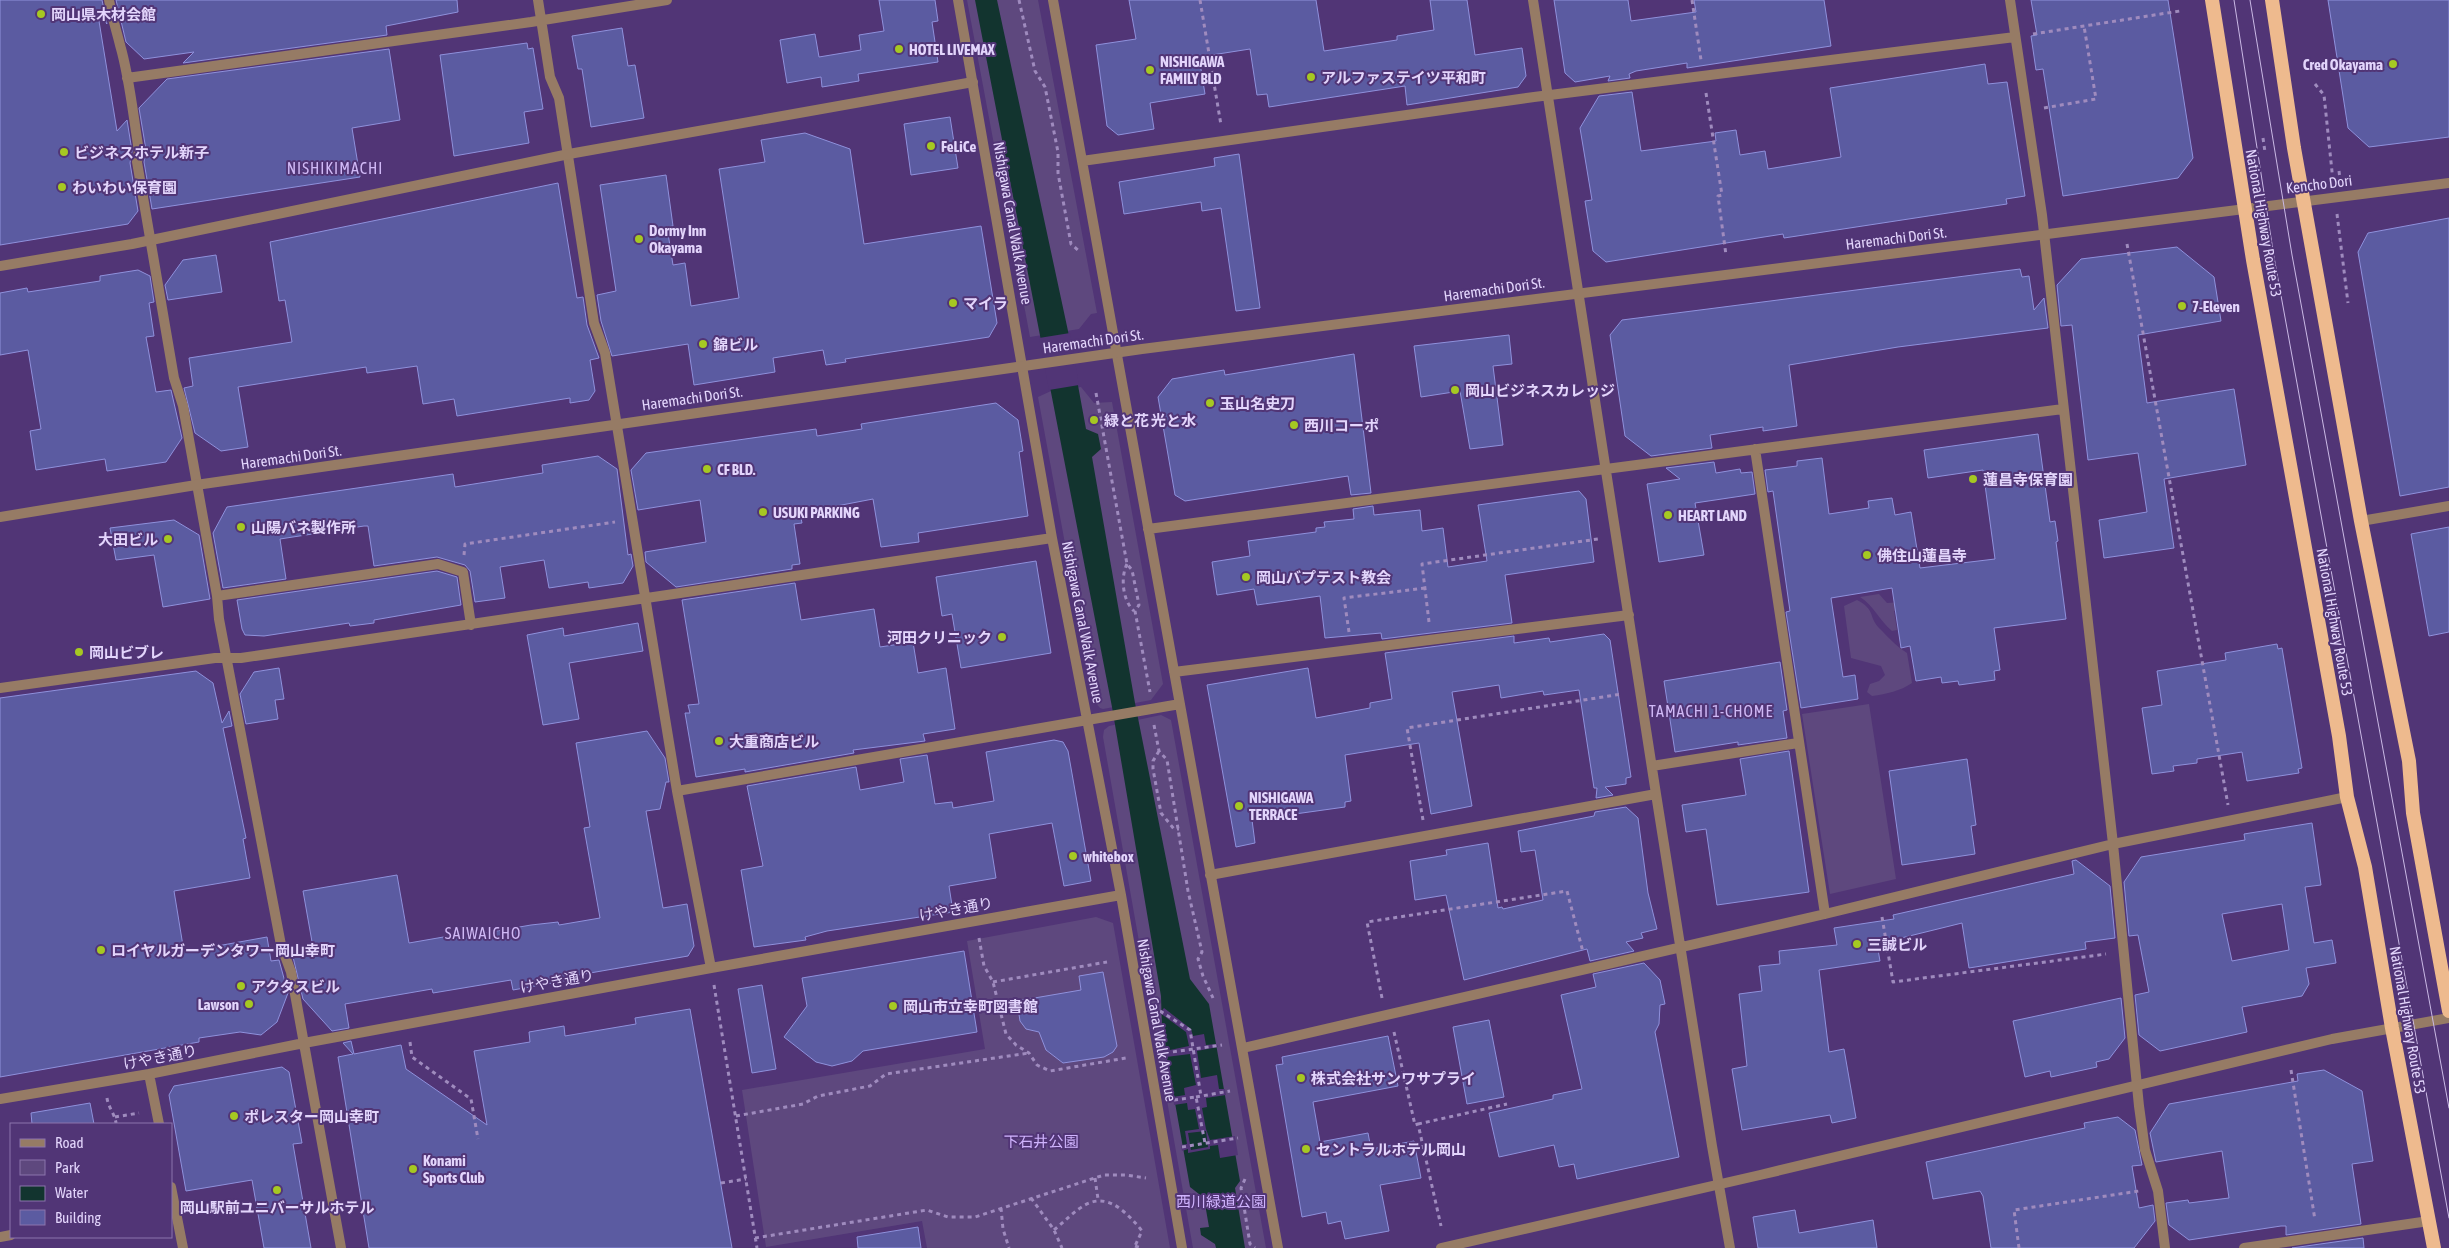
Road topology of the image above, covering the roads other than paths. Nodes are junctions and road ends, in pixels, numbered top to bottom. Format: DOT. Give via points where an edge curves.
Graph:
graph roads {
  1 [pos="109,0"];
  2 [pos="538,0"];
  3 [pos="667,0"];
  4 [pos="958,0"];
  5 [pos="1053,0"];
  6 [pos="1533,0"];
  7 [pos="2010,0"];
  8 [pos="2212,0"];
  9 [pos="2272,0"];
  10 [pos="541,20"];
  11 [pos="2015,37"];
  12 [pos="127,78"];
  13 [pos="974,82"];
  14 [pos="1550,96"];
  15 [pos="569,154"];
  16 [pos="1082,161"];
  17 [pos="2449,183"];
  18 [pos="2303,200"];
  19 [pos="2244,208"];
  20 [pos="2192,214"];
  21 [pos="2044,234"];
  22 [pos="151,239"];
  23 [pos="0,266"];
  24 [pos="1579,293"];
  25 [pos="1116,353"];
  26 [pos="1022,365"];
  27 [pos="2063,409"];
  28 [pos="617,424"];
  29 [pos="1755,449"];
  30 [pos="1607,468"];
  31 [pos="196,485"];
  32 [pos="2449,506"];
  33 [pos="0,517"];
  34 [pos="2361,521"];
  35 [pos="1148,529"];
  36 [pos="1052,538"];
  37 [pos="218,596"];
  38 [pos="645,599"];
  39 [pos="1629,615"];
  40 [pos="471,625"];
  41 [pos="227,658"];
  42 [pos="1174,672"];
  43 [pos="0,688"];
  44 [pos="1180,704"];
  45 [pos="1087,721"];
  46 [pos="1798,743"];
  47 [pos="1652,766"];
  48 [pos="677,791"];
  49 [pos="1656,794"];
  50 [pos="2347,797"];
  51 [pos="2113,844"];
  52 [pos="1210,874"];
  53 [pos="1121,895"];
  54 [pos="1825,914"];
  55 [pos="1682,948"];
  56 [pos="712,968"];
  57 [pos="2449,1011"];
  58 [pos="2449,1018"];
  59 [pos="2392,1028"];
  60 [pos="304,1043"];
  61 [pos="1243,1048"];
  62 [pos="149,1074"];
  63 [pos="2137,1086"];
  64 [pos="0,1099"];
  65 [pos="159,1123"];
  66 [pos="1719,1184"];
  67 [pos="172,1192"];
  68 [pos="2429,1221"];
  69 [pos="183,1248"];
  70 [pos="341,1248"];
  71 [pos="1182,1248"];
  72 [pos="1278,1248"];
  73 [pos="1441,1248"];
  74 [pos="1730,1248"];
  75 [pos="2165,1248"];
  76 [pos="2244,1248"];
  77 [pos="2434,1248"];
  1 -- 12 [label="street"];
  2 -- 10 [label="street"];
  3 -- 10 [label="street"];
  4 -- 13 [label="street, Nishigawa Canal Walk Avenue"];
  5 -- 16 [label="street"];
  6 -- 14 [label="street"];
  7 -- 11 [label="street"];
  8 -- 19 [label="highway, National Highway Route 53"];
  9 -- 18 [label="highway"];
  10 -- 12 [label="street"];
  10 -- 15 [label="street" via="550,77 559,98"];
  11 -- 14 [label="street"];
  11 -- 21 [label="street"];
  12 -- 22 [label="street"];
  13 -- 15 [label="street"];
  13 -- 26 [label="street, Nishigawa Canal Walk Avenue"];
  14 -- 16 [label="street"];
  14 -- 24 [label="street"];
  15 -- 22 [label="street"];
  15 -- 28 [label="street" via="594,323 605,353"];
  16 -- 25 [label="street"];
  17 -- 18 [label="street, Kencho Dori"];
  18 -- 19 [label="street, Kencho Dori"];
  18 -- 34 [label="highway"];
  19 -- 20 [label="street, Kencho Dori"];
  19 -- 50 [label="highway, National Highway Route 53" via="2339,736"];
  20 -- 21 [label="street, Haremachi Dori St."];
  21 -- 24 [label="street, Haremachi Dori St."];
  21 -- 27 [label="street"];
  22 -- 23 [label="street"];
  22 -- 31 [label="street"];
  24 -- 25 [label="street, Haremachi Dori St."];
  24 -- 30 [label="street"];
  25 -- 26 [label="street, Haremachi Dori St."];
  25 -- 35 [label="street"];
  26 -- 28 [label="street, Haremachi Dori St."];
  26 -- 36 [label="street, Nishigawa Canal Walk Avenue"];
  27 -- 29 [label="street"];
  27 -- 51 [label="street"];
  28 -- 31 [label="street, Haremachi Dori St."];
  28 -- 38 [label="street"];
  29 -- 30 [label="street"];
  29 -- 46 [label="street"];
  30 -- 35 [label="street"];
  30 -- 39 [label="street"];
  31 -- 33 [label="street, Haremachi Dori St."];
  31 -- 37 [label="street"];
  32 -- 34 [label="street"];
  34 -- 57 [label="highway" via="2409,761 2413,813"];
  35 -- 42 [label="street"];
  36 -- 38 [label="street"];
  36 -- 45 [label="street, Nishigawa Canal Walk Avenue"];
  37 -- 40 [label="street" via="438,564 463,572"];
  37 -- 41 [label="street"];
  38 -- 40 [label="street"];
  38 -- 48 [label="street"];
  39 -- 42 [label="street"];
  39 -- 47 [label="street"];
  40 -- 41 [label="street"];
  41 -- 43 [label="street"];
  41 -- 60 [label="street" via="281,945 291,972"];
  42 -- 44 [label="street"];
  44 -- 45 [label="street"];
  44 -- 52 [label="street"];
  45 -- 48 [label="street"];
  45 -- 53 [label="street, Nishigawa Canal Walk Avenue"];
  46 -- 47 [label="street"];
  46 -- 54 [label="street"];
  47 -- 49 [label="street"];
  48 -- 56 [label="street"];
  49 -- 52 [label="street"];
  49 -- 55 [label="street"];
  50 -- 51 [label="street"];
  50 -- 59 [label="highway, National Highway Route 53" via="2365,867"];
  51 -- 54 [label="street"];
  51 -- 63 [label="street"];
  52 -- 61 [label="street"];
  53 -- 56 [label="street, けやき通り"];
  53 -- 71 [label="street, Nishigawa Canal Walk Avenue"];
  54 -- 55 [label="street"];
  55 -- 61 [label="street"];
  55 -- 66 [label="street"];
  56 -- 60 [label="street, けやき通り"];
  58 -- 59 [label="street"];
  59 -- 63 [label="street" via="2332,1039"];
  59 -- 68 [label="highway, National Highway Route 53"];
  60 -- 62 [label="street, けやき通り"];
  60 -- 70 [label="street"];
  61 -- 72 [label="street"];
  62 -- 64 [label="street, けやき通り"];
  62 -- 65 [label="street"];
  63 -- 66 [label="street"];
  63 -- 75 [label="street" via="2145,1150 2158,1191"];
  66 -- 73 [label="street"];
  66 -- 74 [label="street"];
  67 -- 69 [label="street"];
  68 -- 76 [label="street"];
  68 -- 77 [label="highway, National Highway Route 53"];
}
